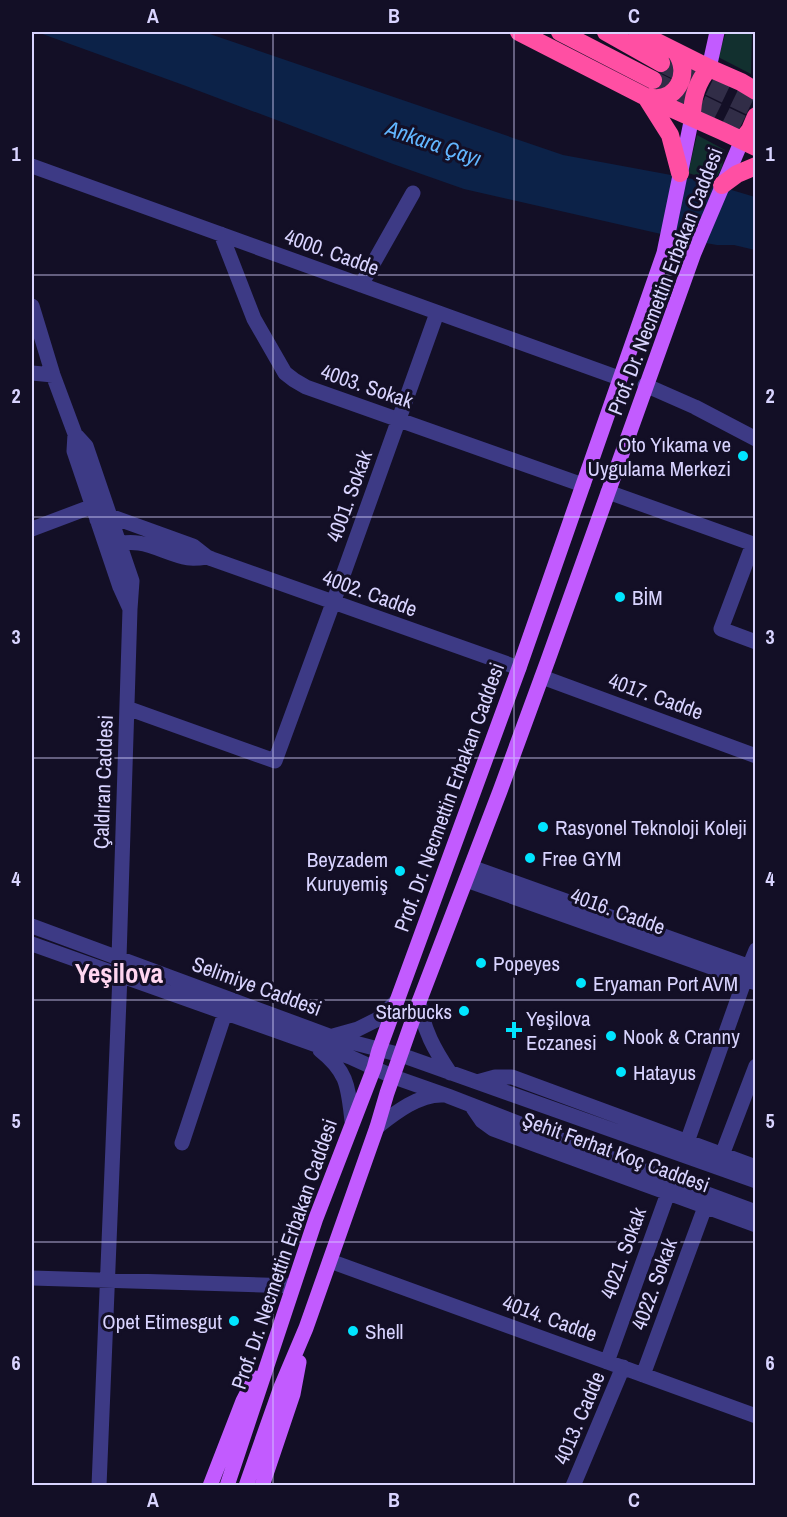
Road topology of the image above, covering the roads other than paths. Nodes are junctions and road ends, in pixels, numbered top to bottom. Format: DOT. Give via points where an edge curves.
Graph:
graph roads {
  1 [pos="519,32"];
  2 [pos="560,32"];
  3 [pos="606,32"];
  4 [pos="637,32"];
  5 [pos="717,32"];
  6 [pos="676,52"];
  7 [pos="661,63"];
  8 [pos="709,68"];
  9 [pos="650,89"];
  10 [pos="756,91"];
  11 [pos="756,116"];
  12 [pos="692,117"];
  13 [pos="749,144"];
  14 [pos="32,166"];
  15 [pos="756,166"];
  16 [pos="680,172"];
  17 [pos="722,185"];
  18 [pos="413,193"];
  19 [pos="221,234"];
  20 [pos="361,285"];
  21 [pos="32,306"];
  22 [pos="437,313"];
  23 [pos="32,373"];
  24 [pos="53,375"];
  25 [pos="619,378"];
  26 [pos="645,386"];
  27 [pos="399,419"];
  28 [pos="756,439"];
  29 [pos="583,485"];
  30 [pos="608,492"];
  31 [pos="100,514"];
  32 [pos="32,530"];
  33 [pos="754,544"];
  34 [pos="113,545"];
  35 [pos="207,557"];
  36 [pos="333,603"];
  37 [pos="756,642"];
  38 [pos="519,668"];
  39 [pos="542,677"];
  40 [pos="127,708"];
  41 [pos="756,756"];
  42 [pos="468,873"];
  43 [pos="32,926"];
  44 [pos="32,944"];
  45 [pos="756,950"];
  46 [pos="119,958"];
  47 [pos="120,975"];
  48 [pos="751,975"];
  49 [pos="397,1001"];
  50 [pos="419,1002"];
  51 [pos="225,1013"];
  52 [pos="332,1037"];
  53 [pos="312,1044"];
  54 [pos="379,1050"];
  55 [pos="401,1055"];
  56 [pos="756,1066"];
  57 [pos="374,1068"];
  58 [pos="450,1072"];
  59 [pos="394,1077"];
  60 [pos="477,1082"];
  61 [pos="448,1096"];
  62 [pos="471,1105"];
  63 [pos="352,1121"];
  64 [pos="377,1127"];
  65 [pos="687,1142"];
  66 [pos="182,1143"];
  67 [pos="722,1155"];
  68 [pos="756,1167"];
  69 [pos="756,1182"];
  70 [pos="668,1193"];
  71 [pos="705,1207"];
  72 [pos="756,1212"];
  73 [pos="756,1225"];
  74 [pos="330,1261"];
  75 [pos="32,1278"];
  76 [pos="108,1280"];
  77 [pos="293,1286"];
  78 [pos="306,1328"];
  79 [pos="274,1344"];
  80 [pos="607,1362"];
  81 [pos="623,1367"];
  82 [pos="643,1375"];
  83 [pos="756,1416"];
  84 [pos="99,1485"];
  85 [pos="210,1485"];
  86 [pos="227,1485"];
  87 [pos="246,1485"];
  88 [pos="262,1485"];
  89 [pos="573,1485"];
  1 -- 9 [label="highway"];
  2 -- 9 [label="highway"];
  3 -- 7 [label="highway"];
  4 -- 6 [label="highway"];
  5 -- 8 [label="main road"];
  6 -- 8 [label="highway"];
  6 -- 9 [label="highway" via="683,68 679,86 664,97 652,99"];
  8 -- 10 [label="highway"];
  8 -- 12 [label="highway" via="698,85"];
  9 -- 12 [label="highway"];
  9 -- 16 [label="highway" via="670,135"];
  11 -- 13 [label="highway"];
  12 -- 13 [label="highway"];
  12 -- 16 [label="main road, Prof. Dr. Necmettin Erbakan Caddesi"];
  13 -- 17 [label="main road, Prof. Dr. Necmettin Erbakan Caddesi"];
  14 -- 19 [label="street, 4000. Cadde"];
  15 -- 17 [label="highway"];
  16 -- 25 [label="main road, Prof. Dr. Necmettin Erbakan Caddesi" via="664,253"];
  17 -- 26 [label="main road, Prof. Dr. Necmettin Erbakan Caddesi"];
  18 -- 20 [label="street"];
  19 -- 20 [label="street, 4000. Cadde"];
  19 -- 27 [label="street, 4003. Sokak" via="254,319 285,373 306,387"];
  20 -- 22 [label="street, 4000. Cadde"];
  21 -- 24 [label="street"];
  22 -- 25 [label="street, 4000. Cadde"];
  22 -- 27 [label="street, 4001. Sokak"];
  23 -- 24 [label="street"];
  24 -- 31 [label="street" via="75,434 74,451"];
  25 -- 29 [label="main road, Prof. Dr. Necmettin Erbakan Caddesi"];
  26 -- 28 [label="street" via="696,407"];
  26 -- 30 [label="main road, Prof. Dr. Necmettin Erbakan Caddesi"];
  27 -- 29 [label="street, 4003. Sokak"];
  27 -- 36 [label="street, 4001. Sokak"];
  29 -- 38 [label="main road, Prof. Dr. Necmettin Erbakan Caddesi"];
  30 -- 33 [label="street"];
  30 -- 39 [label="main road, Prof. Dr. Necmettin Erbakan Caddesi"];
  31 -- 32 [label="street"];
  31 -- 34 [label="street"];
  31 -- 35 [label="street, 4002. Cadde" via="193,546"];
  33 -- 37 [label="street" via="721,629"];
  34 -- 35 [label="street, 4002. Cadde" via="136,543 189,558"];
  34 -- 40 [label="street, Çaldıran Caddesi" via="132,581"];
  35 -- 36 [label="street, 4002. Cadde"];
  36 -- 38 [label="street, 4002. Cadde"];
  36 -- 40 [label="street, 4001. Sokak" via="275,761"];
  38 -- 49 [label="main road, Prof. Dr. Necmettin Erbakan Caddesi"];
  39 -- 41 [label="street, 4017. Cadde"];
  39 -- 42 [label="main road, Prof. Dr. Necmettin Erbakan Caddesi"];
  40 -- 46 [label="street, Çaldıran Caddesi"];
  42 -- 48 [label="street, 4016. Cadde"];
  42 -- 50 [label="main road, Prof. Dr. Necmettin Erbakan Caddesi"];
  43 -- 46 [label="street, Selimiye Caddesi"];
  44 -- 47 [label="street, Selimiye Caddesi"];
  45 -- 48 [label="street"];
  46 -- 52 [label="street, Selimiye Caddesi"];
  47 -- 51 [label="street, Selimiye Caddesi"];
  47 -- 76 [label="street"];
  48 -- 65 [label="street"];
  49 -- 52 [label="street" via="378,1019"];
  49 -- 54 [label="main road, Prof. Dr. Necmettin Erbakan Caddesi"];
  50 -- 55 [label="main road, Prof. Dr. Necmettin Erbakan Caddesi"];
  50 -- 58 [label="street" via="434,1050"];
  51 -- 53 [label="street, Selimiye Caddesi"];
  51 -- 66 [label="street"];
  52 -- 54 [label="street, Selimiye Caddesi"];
  53 -- 57 [label="street, Selimiye Caddesi"];
  53 -- 63 [label="street" via="342,1072"];
  54 -- 55 [label="street, Selimiye Caddesi"];
  54 -- 57 [label="main road, Prof. Dr. Necmettin Erbakan Caddesi"];
  55 -- 58 [label="street, Şehit Ferhat Koç Caddesi"];
  55 -- 59 [label="main road, Prof. Dr. Necmettin Erbakan Caddesi"];
  56 -- 67 [label="street"];
  57 -- 59 [label="street, Selimiye Caddesi"];
  57 -- 63 [label="main road, Prof. Dr. Necmettin Erbakan Caddesi"];
  58 -- 60 [label="street, Şehit Ferhat Koç Caddesi"];
  59 -- 61 [label="street, Şehit Ferhat Koç Caddesi"];
  59 -- 64 [label="main road, Prof. Dr. Necmettin Erbakan Caddesi"];
  60 -- 65 [label="street, Şehit Ferhat Koç Caddesi" via="512,1077"];
  60 -- 69 [label="street, Şehit Ferhat Koç Caddesi"];
  61 -- 62 [label="street, Şehit Ferhat Koç Caddesi"];
  61 -- 64 [label="street" via="424,1098"];
  62 -- 70 [label="street, Şehit Ferhat Koç Caddesi" via="493,1129"];
  62 -- 72 [label="street, Şehit Ferhat Koç Caddesi"];
  63 -- 77 [label="main road, Prof. Dr. Necmettin Erbakan Caddesi"];
  64 -- 74 [label="main road, Prof. Dr. Necmettin Erbakan Caddesi"];
  65 -- 67 [label="street, Şehit Ferhat Koç Caddesi"];
  67 -- 68 [label="street, Şehit Ferhat Koç Caddesi"];
  70 -- 71 [label="street, Şehit Ferhat Koç Caddesi"];
  70 -- 80 [label="street, 4021. Sokak"];
  71 -- 73 [label="street, Şehit Ferhat Koç Caddesi"];
  71 -- 82 [label="street, 4022. Sokak"];
  74 -- 78 [label="main road, Prof. Dr. Necmettin Erbakan Caddesi"];
  74 -- 80 [label="street, 4014. Cadde"];
  75 -- 76 [label="street"];
  76 -- 77 [label="street"];
  76 -- 84 [label="street"];
  77 -- 79 [label="main road, Prof. Dr. Necmettin Erbakan Caddesi"];
  78 -- 87 [label="main road, Prof. Dr. Necmettin Erbakan Caddesi"];
  78 -- 88 [label="main road" via="293,1394"];
  79 -- 85 [label="main road" via="243,1401"];
  79 -- 86 [label="main road, Prof. Dr. Necmettin Erbakan Caddesi"];
  80 -- 81 [label="street, 4014. Cadde"];
  81 -- 82 [label="street, 4014. Cadde"];
  81 -- 89 [label="street, 4013. Cadde"];
  82 -- 83 [label="street, 4014. Cadde"];
}
